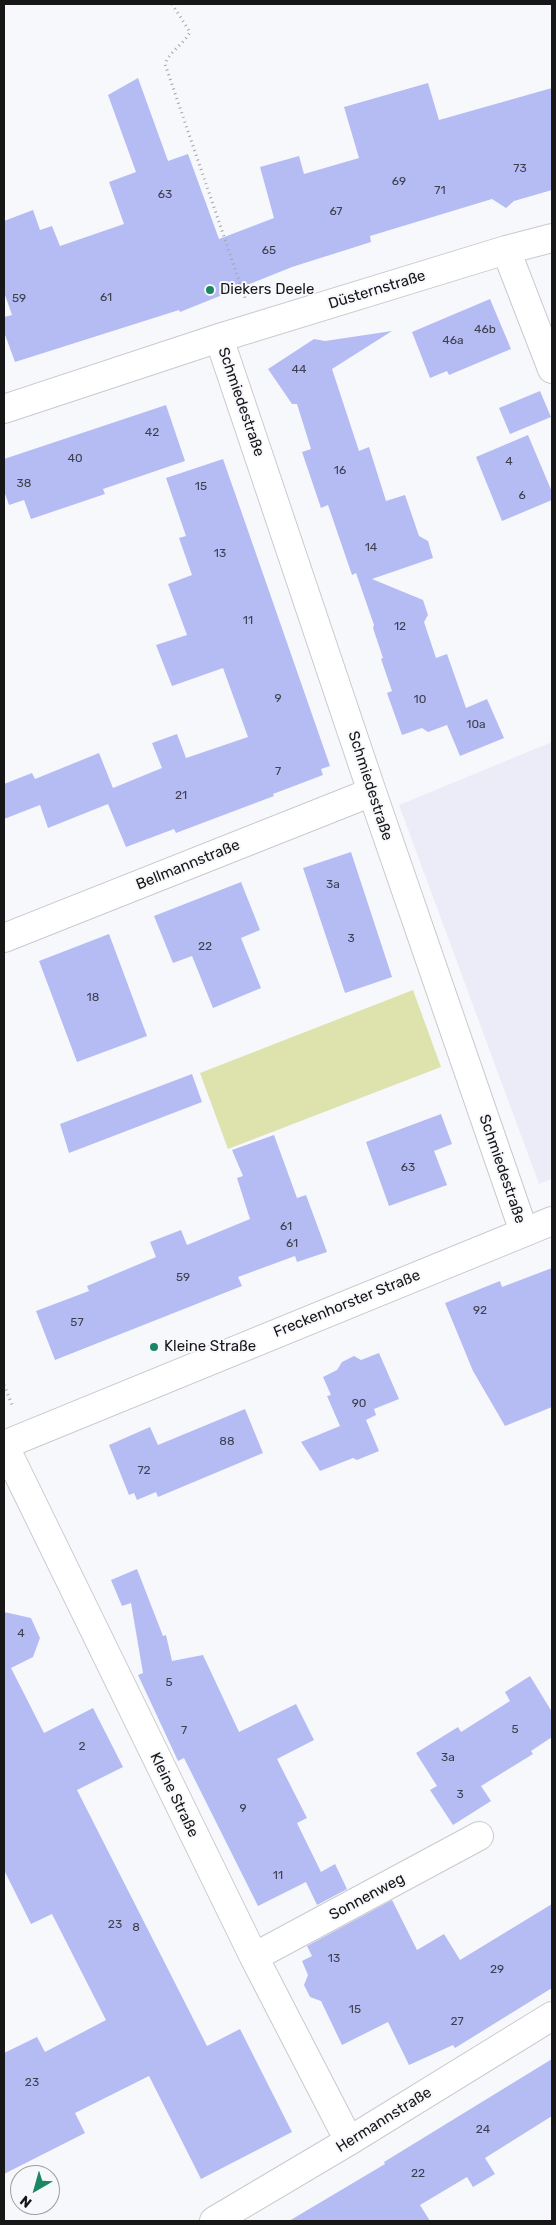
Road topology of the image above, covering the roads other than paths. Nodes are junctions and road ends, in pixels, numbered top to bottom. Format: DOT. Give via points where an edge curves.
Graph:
graph roads {
  1 [pos="552,238"];
  2 [pos="506,250"];
  3 [pos="219,338"];
  4 [pos="552,368"];
  5 [pos="4,409"];
  6 [pos="372,792"];
  7 [pos="4,938"];
  8 [pos="552,1221"];
  9 [pos="524,1232"];
  10 [pos="4,1445"];
  11 [pos="479,1836"];
  12 [pos="254,1957"];
  13 [pos="552,2016"];
  14 [pos="349,2142"];
  15 [pos="250,2212"];
  16 [pos="214,2221"];
  1 -- 2 [label="street, Düsternstraße"];
  2 -- 3 [label="street, Düsternstraße"];
  2 -- 4 [label="street"];
  3 -- 5 [label="street, Düsternstraße"];
  3 -- 6 [label="street, Schmiedestraße"];
  6 -- 7 [label="street, Bellmannstraße"];
  6 -- 9 [label="street, Schmiedestraße"];
  8 -- 9 [label="street, Freckenhorster Straße"];
  9 -- 10 [label="street, Freckenhorster Straße"];
  10 -- 12 [label="street, Kleine Straße"];
  11 -- 12 [label="street, Sonnenweg"];
  12 -- 14 [label="street, Kleine Straße"];
  13 -- 14 [label="street, Hermannstraße"];
  14 -- 15 [label="street, Hermannstraße"];
  15 -- 16 [label="street, Hermannstraße"];
}
